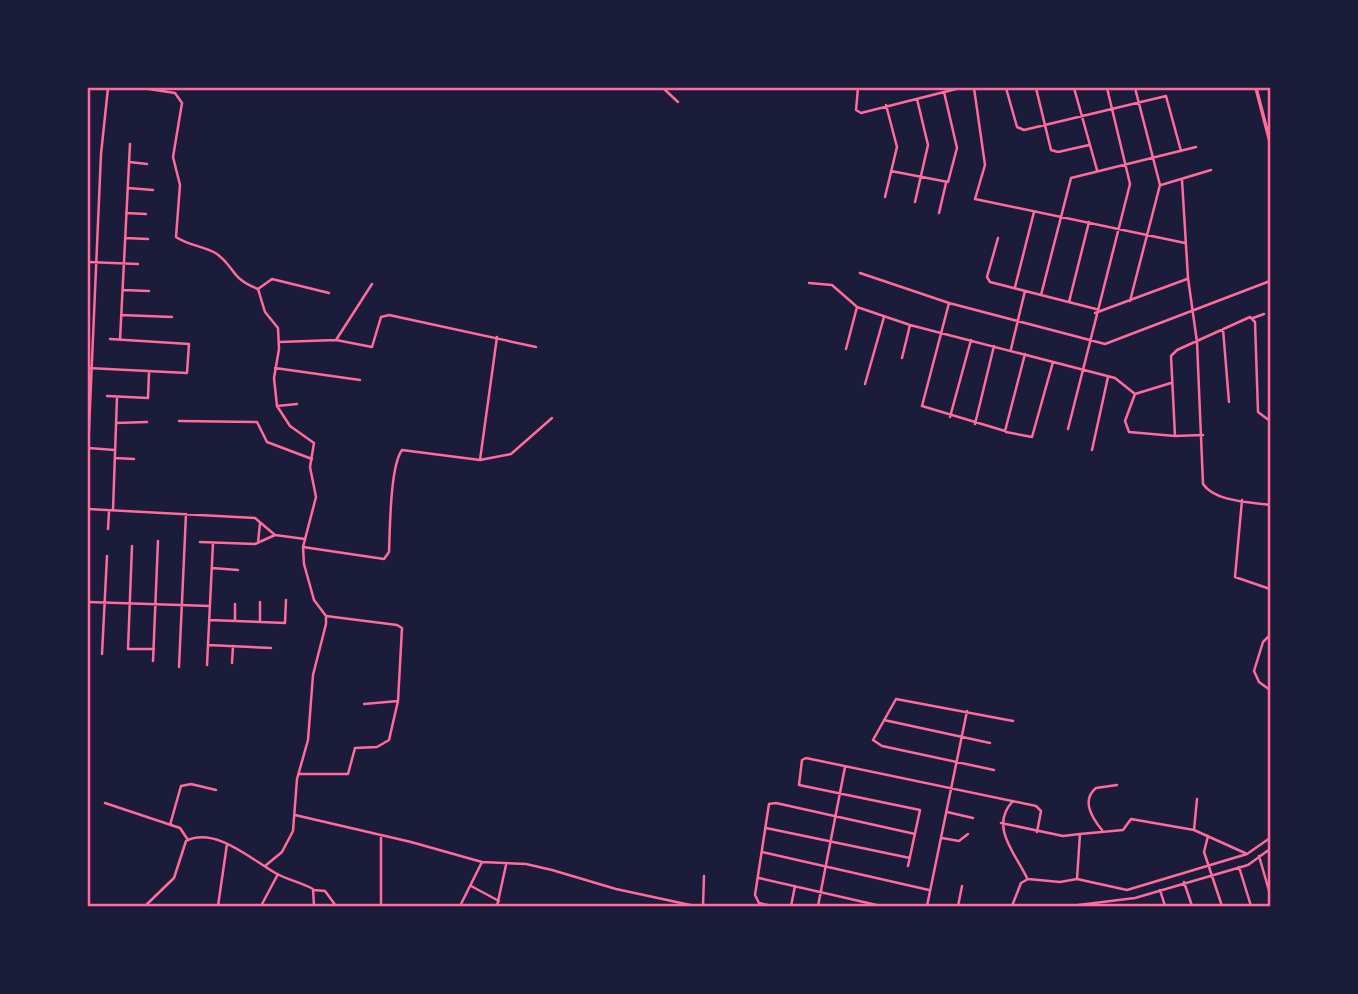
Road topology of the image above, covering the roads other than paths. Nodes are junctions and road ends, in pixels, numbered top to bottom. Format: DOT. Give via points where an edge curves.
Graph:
graph roads {
  1 [pos="108,88"];
  2 [pos="142,88"];
  3 [pos="663,88"];
  4 [pos="858,88"];
  5 [pos="960,88"];
  6 [pos="974,88"];
  7 [pos="1006,88"];
  8 [pos="1036,88"];
  9 [pos="1074,88"];
  10 [pos="1107,88"];
  11 [pos="1135,88"];
  12 [pos="1256,88"];
  13 [pos="944,92"];
  14 [pos="917,99"];
  15 [pos="678,102"];
  16 [pos="1139,102"];
  17 [pos="886,106"];
  18 [pos="1112,109"];
  19 [pos="1082,117"];
  20 [pos="1045,126"];
  21 [pos="1270,142"];
  22 [pos="130,145"];
  23 [pos="1089,145"];
  24 [pos="1196,146"];
  25 [pos="1181,151"];
  26 [pos="1153,156"];
  27 [pos="129,162"];
  28 [pos="1127,162"];
  29 [pos="147,164"];
  30 [pos="1097,170"];
  31 [pos="1211,170"];
  32 [pos="891,172"];
  33 [pos="920,178"];
  34 [pos="1182,180"];
  35 [pos="946,183"];
  36 [pos="1160,186"];
  37 [pos="128,188"];
  38 [pos="153,190"];
  39 [pos="885,197"];
  40 [pos="915,202"];
  41 [pos="1034,212"];
  42 [pos="126,213"];
  43 [pos="939,213"];
  44 [pos="146,214"];
  45 [pos="1061,215"];
  46 [pos="1089,222"];
  47 [pos="1117,230"];
  48 [pos="1146,237"];
  49 [pos="125,238"];
  50 [pos="998,238"];
  51 [pos="148,239"];
  52 [pos="1186,243"];
  53 [pos="88,262"];
  54 [pos="97,262"];
  55 [pos="124,263"];
  56 [pos="138,264"];
  57 [pos="860,273"];
  58 [pos="1188,278"];
  59 [pos="1270,281"];
  60 [pos="809,283"];
  61 [pos="372,284"];
  62 [pos="1014,288"];
  63 [pos="258,289"];
  64 [pos="123,290"];
  65 [pos="149,291"];
  66 [pos="1025,291"];
  67 [pos="329,293"];
  68 [pos="1041,295"];
  69 [pos="1130,301"];
  70 [pos="1069,302"];
  71 [pos="949,303"];
  72 [pos="857,307"];
  73 [pos="1194,310"];
  74 [pos="1096,311"];
  75 [pos="1265,314"];
  76 [pos="121,315"];
  77 [pos="172,317"];
  78 [pos="884,317"];
  79 [pos="1253,318"];
  80 [pos="1019,321"];
  81 [pos="911,325"];
  82 [pos="1223,329"];
  83 [pos="942,333"];
  84 [pos="497,337"];
  85 [pos="110,339"];
  86 [pos="120,340"];
  87 [pos="336,340"];
  88 [pos="971,340"];
  89 [pos="1088,340"];
  90 [pos="279,342"];
  91 [pos="1197,342"];
  92 [pos="994,346"];
  93 [pos="536,347"];
  94 [pos="846,349"];
  95 [pos="1011,350"];
  96 [pos="1025,355"];
  97 [pos="902,358"];
  98 [pos="1053,362"];
  99 [pos="90,368"];
  100 [pos="275,368"];
  101 [pos="1082,370"];
  102 [pos="149,371"];
  103 [pos="1108,377"];
  104 [pos="360,380"];
  105 [pos="1171,383"];
  106 [pos="864,384"];
  107 [pos="1135,394"];
  108 [pos="107,397"];
  109 [pos="117,397"];
  110 [pos="1229,402"];
  111 [pos="297,404"];
  112 [pos="277,406"];
  113 [pos="950,417"];
  114 [pos="552,418"];
  115 [pos="179,421"];
  116 [pos="1270,421"];
  117 [pos="147,422"];
  118 [pos="116,423"];
  119 [pos="975,424"];
  120 [pos="1068,429"];
  121 [pos="1005,431"];
  122 [pos="1204,435"];
  123 [pos="1175,436"];
  124 [pos="88,449"];
  125 [pos="115,450"];
  126 [pos="1092,450"];
  127 [pos="115,458"];
  128 [pos="134,459"];
  129 [pos="312,459"];
  130 [pos="480,460"];
  131 [pos="1242,500"];
  132 [pos="1270,505"];
  133 [pos="88,509"];
  134 [pos="111,510"];
  135 [pos="186,514"];
  136 [pos="260,523"];
  137 [pos="108,529"];
  138 [pos="275,535"];
  139 [pos="305,539"];
  140 [pos="158,541"];
  141 [pos="200,542"];
  142 [pos="213,543"];
  143 [pos="258,543"];
  144 [pos="132,547"];
  145 [pos="303,547"];
  146 [pos="107,556"];
  147 [pos="212,568"];
  148 [pos="238,570"];
  149 [pos="1270,589"];
  150 [pos="286,600"];
  151 [pos="88,602"];
  152 [pos="260,602"];
  153 [pos="105,603"];
  154 [pos="130,603"];
  155 [pos="156,604"];
  156 [pos="235,604"];
  157 [pos="182,605"];
  158 [pos="210,606"];
  159 [pos="326,616"];
  160 [pos="209,620"];
  161 [pos="235,621"];
  162 [pos="260,622"];
  163 [pos="1270,635"];
  164 [pos="208,645"];
  165 [pos="233,646"];
  166 [pos="271,648"];
  167 [pos="154,649"];
  168 [pos="102,654"];
  169 [pos="153,661"];
  170 [pos="232,663"];
  171 [pos="207,665"];
  172 [pos="179,667"];
  173 [pos="1270,690"];
  174 [pos="398,701"];
  175 [pos="364,704"];
  176 [pos="967,712"];
  177 [pos="883,720"];
  178 [pos="1013,721"];
  179 [pos="962,737"];
  180 [pos="990,743"];
  181 [pos="958,762"];
  182 [pos="845,767"];
  183 [pos="994,770"];
  184 [pos="300,774"];
  185 [pos="1117,785"];
  186 [pos="951,788"];
  187 [pos="216,790"];
  188 [pos="841,794"];
  189 [pos="1198,799"];
  190 [pos="1013,801"];
  191 [pos="105,803"];
  192 [pos="922,804"];
  193 [pos="920,810"];
  194 [pos="947,812"];
  195 [pos="295,815"];
  196 [pos="836,816"];
  197 [pos="974,818"];
  198 [pos="1001,824"];
  199 [pos="170,825"];
  200 [pos="766,828"];
  201 [pos="1194,830"];
  202 [pos="1103,831"];
  203 [pos="1037,832"];
  204 [pos="915,834"];
  205 [pos="968,834"];
  206 [pos="1080,834"];
  207 [pos="381,835"];
  208 [pos="1208,836"];
  209 [pos="942,838"];
  210 [pos="1270,838"];
  211 [pos="188,840"];
  212 [pos="831,841"];
  213 [pos="227,844"];
  214 [pos="1270,849"];
  215 [pos="761,852"];
  216 [pos="1247,854"];
  217 [pos="1259,856"];
  218 [pos="910,858"];
  219 [pos="482,862"];
  220 [pos="506,865"];
  221 [pos="265,866"];
  222 [pos="908,866"];
  223 [pos="1209,866"];
  224 [pos="1239,867"];
  225 [pos="825,868"];
  226 [pos="278,874"];
  227 [pos="704,876"];
  228 [pos="1212,876"];
  229 [pos="759,877"];
  230 [pos="1028,879"];
  231 [pos="1077,879"];
  232 [pos="1185,882"];
  233 [pos="470,885"];
  234 [pos="795,886"];
  235 [pos="962,886"];
  236 [pos="314,890"];
  237 [pos="929,890"];
  238 [pos="1160,890"];
  239 [pos="821,892"];
  240 [pos="1270,894"];
  241 [pos="1135,898"];
  242 [pos="844,899"];
  243 [pos="1108,900"];
  244 [pos="499,901"];
  245 [pos="868,905"];
  246 [pos="1084,905"];
  247 [pos="145,906"];
  248 [pos="218,906"];
  249 [pos="261,906"];
  250 [pos="314,906"];
  251 [pos="336,906"];
  252 [pos="381,906"];
  253 [pos="460,906"];
  254 [pos="497,906"];
  255 [pos="695,906"];
  256 [pos="703,906"];
  257 [pos="772,906"];
  258 [pos="790,906"];
  259 [pos="818,906"];
  260 [pos="843,906"];
  261 [pos="881,906"];
  262 [pos="927,906"];
  263 [pos="958,906"];
  264 [pos="1012,906"];
  265 [pos="1070,906"];
  266 [pos="1111,906"];
  267 [pos="1138,906"];
  268 [pos="1165,906"];
  269 [pos="1192,906"];
  270 [pos="1222,906"];
  271 [pos="1251,906"];
  1 -- 54 [label="street"];
  2 -- 63 [label="street" via="175,93 182,103 173,156 180,185 176,237 214,253 235,277"];
  3 -- 15 [label="street"];
  4 -- 17 [label="street" via="858,113"];
  5 -- 13 [label="street"];
  6 -- 41 [label="street" via="985,164 975,198"];
  7 -- 20 [label="street" via="1018,128"];
  8 -- 20 [label="street"];
  9 -- 19 [label="street"];
  10 -- 18 [label="street"];
  11 -- 16 [label="street"];
  12 -- 21 [label="street"];
  13 -- 14 [label="street"];
  13 -- 35 [label="street" via="957,148"];
  14 -- 17 [label="street"];
  14 -- 33 [label="street" via="928,145"];
  16 -- 18 [label="street"];
  16 -- 25 [label="street" via="1166,96"];
  16 -- 26 [label="street"];
  17 -- 32 [label="street" via="897,147"];
  18 -- 19 [label="street"];
  18 -- 28 [label="street"];
  19 -- 20 [label="street"];
  19 -- 23 [label="street"];
  20 -- 23 [label="street" via="1051,150"];
  22 -- 27 [label="street"];
  23 -- 30 [label="street"];
  24 -- 25 [label="street"];
  25 -- 26 [label="street"];
  26 -- 28 [label="street"];
  26 -- 36 [label="street"];
  27 -- 29 [label="street"];
  27 -- 37 [label="street"];
  28 -- 30 [label="street"];
  28 -- 47 [label="street" via="1130,184"];
  30 -- 45 [label="street" via="1070,178"];
  31 -- 34 [label="street"];
  32 -- 33 [label="street"];
  32 -- 39 [label="street"];
  33 -- 35 [label="street"];
  33 -- 40 [label="street"];
  34 -- 36 [label="street"];
  34 -- 52 [label="street"];
  35 -- 43 [label="street"];
  36 -- 48 [label="street"];
  37 -- 38 [label="street"];
  37 -- 42 [label="street"];
  41 -- 45 [label="street"];
  41 -- 62 [label="street"];
  42 -- 44 [label="street"];
  42 -- 49 [label="street"];
  45 -- 46 [label="street"];
  45 -- 68 [label="street"];
  46 -- 47 [label="street"];
  46 -- 70 [label="street"];
  47 -- 48 [label="street"];
  47 -- 74 [label="street"];
  48 -- 52 [label="street"];
  48 -- 69 [label="street"];
  49 -- 51 [label="street"];
  49 -- 55 [label="street"];
  50 -- 62 [label="street" via="988,280"];
  52 -- 58 [label="street"];
  53 -- 54 [label="street"];
  54 -- 55 [label="street"];
  54 -- 99 [label="street"];
  55 -- 56 [label="street"];
  55 -- 64 [label="street"];
  57 -- 71 [label="street"];
  58 -- 69 [label="street"];
  58 -- 73 [label="street"];
  59 -- 73 [label="street"];
  60 -- 72 [label="street" via="832,285"];
  61 -- 87 [label="street"];
  62 -- 66 [label="street"];
  63 -- 67 [label="street" via="272,279"];
  63 -- 90 [label="street" via="265,312 278,328"];
  64 -- 65 [label="street"];
  64 -- 76 [label="street"];
  66 -- 68 [label="street"];
  66 -- 80 [label="street"];
  68 -- 70 [label="street"];
  69 -- 74 [label="street"];
  70 -- 74 [label="street"];
  71 -- 80 [label="street"];
  71 -- 83 [label="street"];
  72 -- 78 [label="street"];
  72 -- 94 [label="street"];
  73 -- 89 [label="street" via="1110,343"];
  73 -- 91 [label="street"];
  74 -- 89 [label="street"];
  75 -- 79 [label="street"];
  76 -- 77 [label="street"];
  76 -- 86 [label="street"];
  78 -- 81 [label="street"];
  78 -- 106 [label="street"];
  79 -- 82 [label="street"];
  79 -- 116 [label="street" via="1258,412"];
  80 -- 89 [label="street"];
  80 -- 95 [label="street"];
  81 -- 83 [label="street"];
  81 -- 97 [label="street"];
  82 -- 91 [label="street"];
  82 -- 110 [label="street"];
  83 -- 88 [label="street"];
  83 -- 113 [label="street" via="921,404"];
  84 -- 87 [label="street" via="389,315 382,317 372,347"];
  84 -- 93 [label="street"];
  84 -- 130 [label="street"];
  85 -- 86 [label="street"];
  86 -- 102 [label="street" via="189,344 187,373"];
  87 -- 90 [label="street"];
  88 -- 92 [label="street"];
  88 -- 113 [label="street"];
  89 -- 101 [label="street"];
  90 -- 100 [label="street"];
  91 -- 105 [label="street" via="1171,356"];
  91 -- 122 [label="street"];
  92 -- 95 [label="street"];
  92 -- 119 [label="street"];
  95 -- 96 [label="street"];
  96 -- 98 [label="street"];
  96 -- 121 [label="street"];
  98 -- 101 [label="street"];
  98 -- 121 [label="street" via="1032,437"];
  99 -- 102 [label="street"];
  99 -- 124 [label="street"];
  100 -- 104 [label="street"];
  100 -- 112 [label="street"];
  101 -- 103 [label="street"];
  101 -- 120 [label="street"];
  102 -- 109 [label="street" via="148,398"];
  103 -- 107 [label="street" via="1118,379"];
  103 -- 126 [label="street"];
  105 -- 107 [label="street"];
  105 -- 123 [label="street"];
  107 -- 123 [label="street" via="1126,429 1142,435"];
  108 -- 109 [label="street"];
  109 -- 118 [label="street"];
  111 -- 112 [label="street"];
  112 -- 129 [label="street" via="290,426 313,441"];
  113 -- 119 [label="street"];
  114 -- 130 [label="street" via="517,451"];
  115 -- 129 [label="street" via="257,422 267,442"];
  117 -- 118 [label="street"];
  118 -- 125 [label="street"];
  119 -- 121 [label="street"];
  122 -- 123 [label="street"];
  122 -- 131 [label="street" via="1202,479 1206,489"];
  124 -- 125 [label="street"];
  125 -- 127 [label="street"];
  127 -- 128 [label="street"];
  127 -- 134 [label="street"];
  129 -- 139 [label="street" via="316,497"];
  130 -- 145 [label="street" via="417,449 400,452 389,552 384,559"];
  131 -- 132 [label="street"];
  131 -- 149 [label="street" via="1235,577"];
  133 -- 134 [label="street"];
  134 -- 135 [label="street"];
  134 -- 137 [label="street"];
  135 -- 136 [label="street" via="255,518"];
  135 -- 157 [label="street"];
  136 -- 138 [label="street"];
  136 -- 143 [label="street"];
  138 -- 139 [label="street"];
  138 -- 143 [label="street"];
  139 -- 145 [label="street"];
  140 -- 155 [label="street"];
  141 -- 142 [label="street"];
  142 -- 143 [label="street"];
  142 -- 147 [label="street"];
  144 -- 154 [label="street"];
  145 -- 159 [label="street" via="311,593"];
  146 -- 153 [label="street"];
  147 -- 148 [label="street"];
  147 -- 158 [label="street"];
  150 -- 162 [label="street" via="285,623"];
  151 -- 153 [label="street"];
  152 -- 162 [label="street"];
  153 -- 154 [label="street"];
  153 -- 168 [label="street"];
  154 -- 155 [label="street"];
  154 -- 167 [label="street" via="128,649"];
  155 -- 157 [label="street"];
  155 -- 167 [label="street"];
  156 -- 161 [label="street"];
  157 -- 158 [label="street"];
  157 -- 172 [label="street"];
  158 -- 160 [label="street"];
  159 -- 174 [label="street" via="400,626"];
  159 -- 184 [label="street"];
  160 -- 161 [label="street"];
  160 -- 164 [label="street"];
  161 -- 162 [label="street"];
  163 -- 173 [label="street" via="1263,642 1254,671"];
  164 -- 165 [label="street"];
  164 -- 171 [label="street"];
  165 -- 166 [label="street"];
  165 -- 170 [label="street"];
  167 -- 169 [label="street"];
  174 -- 175 [label="street"];
  174 -- 184 [label="street" via="389,740 377,747 355,748 348,774"];
  176 -- 177 [label="street" via="896,699"];
  176 -- 178 [label="street"];
  176 -- 179 [label="street"];
  177 -- 179 [label="street"];
  177 -- 181 [label="street" via="875,743"];
  179 -- 180 [label="street"];
  179 -- 181 [label="street"];
  181 -- 183 [label="street"];
  181 -- 186 [label="street"];
  182 -- 186 [label="street"];
  182 -- 188 [label="street"];
  182 -- 188 [label="street" via="804,758 797,781"];
  184 -- 195 [label="street"];
  185 -- 202 [label="street" via="1097,788 1090,797 1088,810"];
  186 -- 190 [label="street"];
  186 -- 194 [label="street"];
  187 -- 199 [label="street" via="196,784 181,786"];
  188 -- 193 [label="street"];
  188 -- 196 [label="street"];
  189 -- 201 [label="street"];
  190 -- 198 [label="street"];
  190 -- 203 [label="street" via="1040,809"];
  191 -- 199 [label="street"];
  192 -- 193 [label="street"];
  193 -- 204 [label="street"];
  194 -- 197 [label="street"];
  194 -- 209 [label="street"];
  195 -- 207 [label="street"];
  195 -- 221 [label="street" via="290,841"];
  196 -- 200 [label="street" via="774,803 768,807"];
  196 -- 204 [label="street"];
  196 -- 212 [label="street"];
  198 -- 203 [label="street"];
  198 -- 230 [label="street" via="1008,848"];
  199 -- 211 [label="street" via="183,831"];
  200 -- 212 [label="street"];
  200 -- 215 [label="street"];
  201 -- 202 [label="street" via="1130,819 1123,830"];
  201 -- 208 [label="street"];
  202 -- 206 [label="street"];
  203 -- 206 [label="street"];
  204 -- 218 [label="street"];
  205 -- 209 [label="street" via="959,841"];
  206 -- 231 [label="street"];
  207 -- 219 [label="street"];
  207 -- 252 [label="street"];
  208 -- 216 [label="street"];
  208 -- 223 [label="street" via="1204,852"];
  209 -- 237 [label="street"];
  210 -- 216 [label="street"];
  211 -- 213 [label="street"];
  211 -- 247 [label="street" via="174,878"];
  212 -- 218 [label="street"];
  212 -- 225 [label="street"];
  213 -- 221 [label="street"];
  213 -- 248 [label="street"];
  214 -- 217 [label="street"];
  215 -- 225 [label="street"];
  215 -- 229 [label="street"];
  216 -- 223 [label="street"];
  217 -- 224 [label="street"];
  217 -- 240 [label="street"];
  218 -- 222 [label="street"];
  219 -- 220 [label="street"];
  219 -- 233 [label="street"];
  220 -- 244 [label="street"];
  220 -- 255 [label="street" via="552,870"];
  221 -- 226 [label="street"];
  223 -- 228 [label="street"];
  223 -- 231 [label="street" via="1120,890"];
  224 -- 228 [label="street"];
  224 -- 271 [label="street"];
  225 -- 237 [label="street"];
  225 -- 239 [label="street"];
  226 -- 236 [label="street"];
  226 -- 249 [label="street"];
  227 -- 256 [label="street"];
  228 -- 232 [label="street"];
  228 -- 270 [label="street"];
  229 -- 234 [label="street"];
  229 -- 257 [label="street" via="756,901"];
  230 -- 231 [label="street"];
  230 -- 264 [label="street" via="1021,883"];
  232 -- 238 [label="street"];
  232 -- 269 [label="street"];
  233 -- 244 [label="street"];
  233 -- 253 [label="street"];
  234 -- 239 [label="street"];
  234 -- 258 [label="street"];
  235 -- 263 [label="street"];
  236 -- 250 [label="street"];
  236 -- 251 [label="street" via="325,891"];
  237 -- 262 [label="street"];
  238 -- 241 [label="street"];
  238 -- 268 [label="street"];
  239 -- 242 [label="street"];
  239 -- 259 [label="street"];
  241 -- 243 [label="street"];
  241 -- 267 [label="street"];
  242 -- 245 [label="street"];
  242 -- 260 [label="street"];
  243 -- 246 [label="street"];
  243 -- 266 [label="street"];
  244 -- 254 [label="street"];
  245 -- 261 [label="street"];
  246 -- 265 [label="street"];
}
